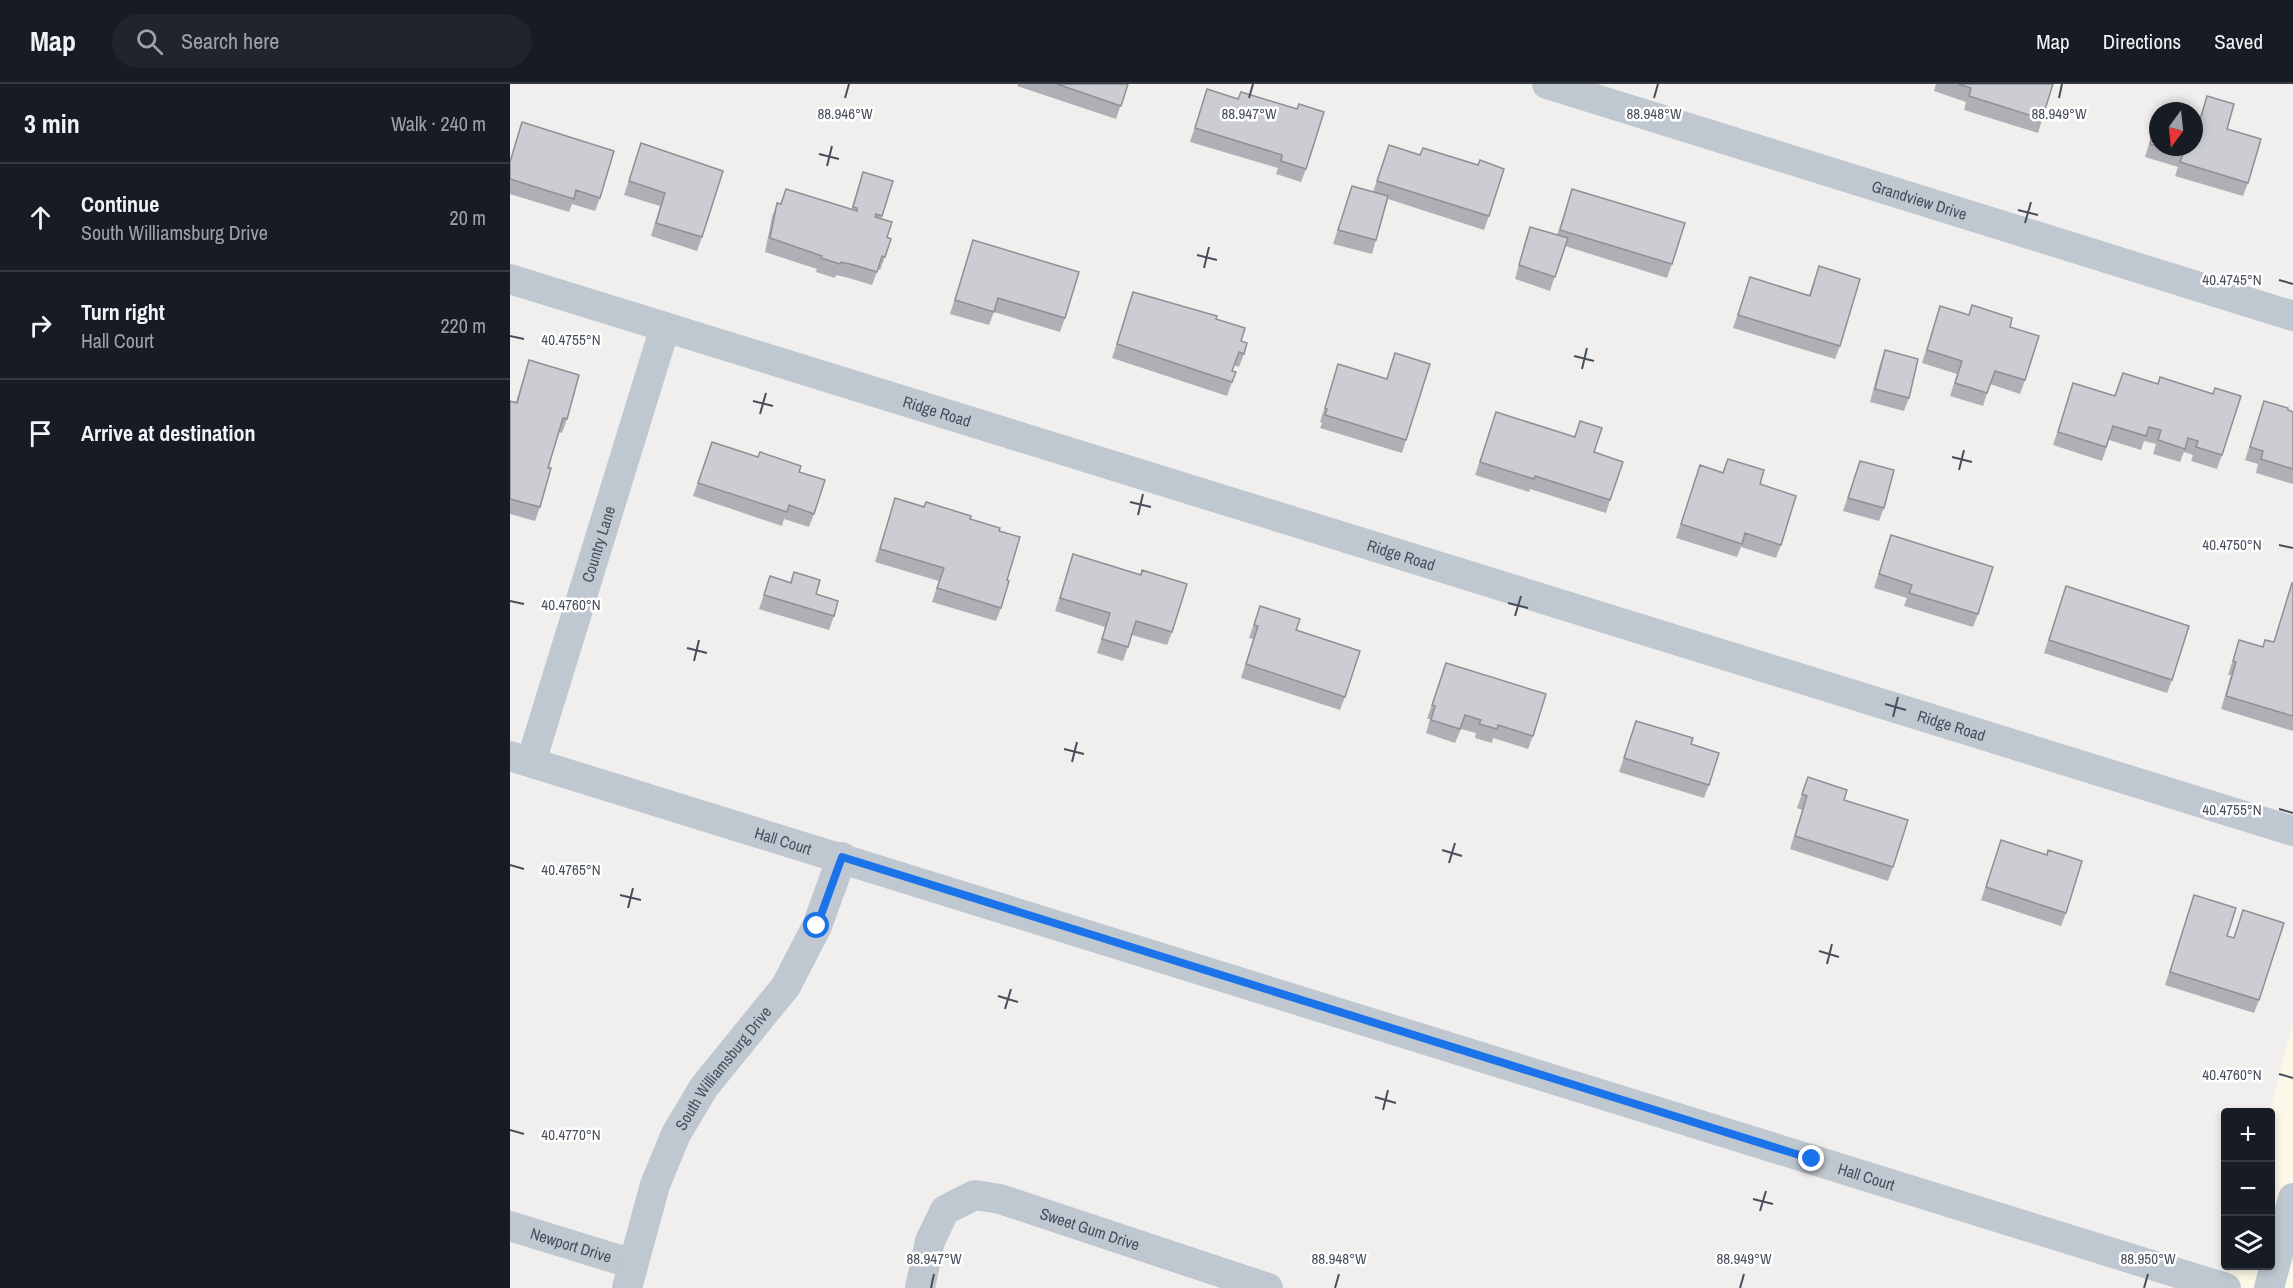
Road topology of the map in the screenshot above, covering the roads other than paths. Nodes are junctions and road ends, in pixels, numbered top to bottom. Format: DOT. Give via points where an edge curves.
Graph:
graph roads {
  1 [pos="1547,84"];
  2 [pos="510,279"];
  3 [pos="2293,315"];
  4 [pos="665,327"];
  5 [pos="520,759"];
  6 [pos="2293,831"];
  7 [pos="842,857"];
  8 [pos="2293,1198"];
  9 [pos="510,1226"];
  10 [pos="630,1276"];
  11 [pos="920,1288"];
  12 [pos="1268,1288"];
  13 [pos="2226,1288"];
  14 [pos="2269,1288"];
  1 -- 3 [label="street, Grandview Drive"];
  2 -- 4 [label="street, Ridge Road"];
  4 -- 5 [label="street, Country Lane"];
  4 -- 6 [label="street, Ridge Road"];
  5 -- 7 [label="street, Hall Court"];
  7 -- 10 [label="street, South Williamsburg Drive" via="817,926 786,986 704,1087 676,1134 655,1185"];
  7 -- 13 [label="street, Hall Court"];
  8 -- 14 [label="street"];
  9 -- 10 [label="street, Newport Drive"];
  11 -- 12 [label="street, Sweet Gum Drive" via="930,1241 945,1210 975,1195 1000,1199"];
}
